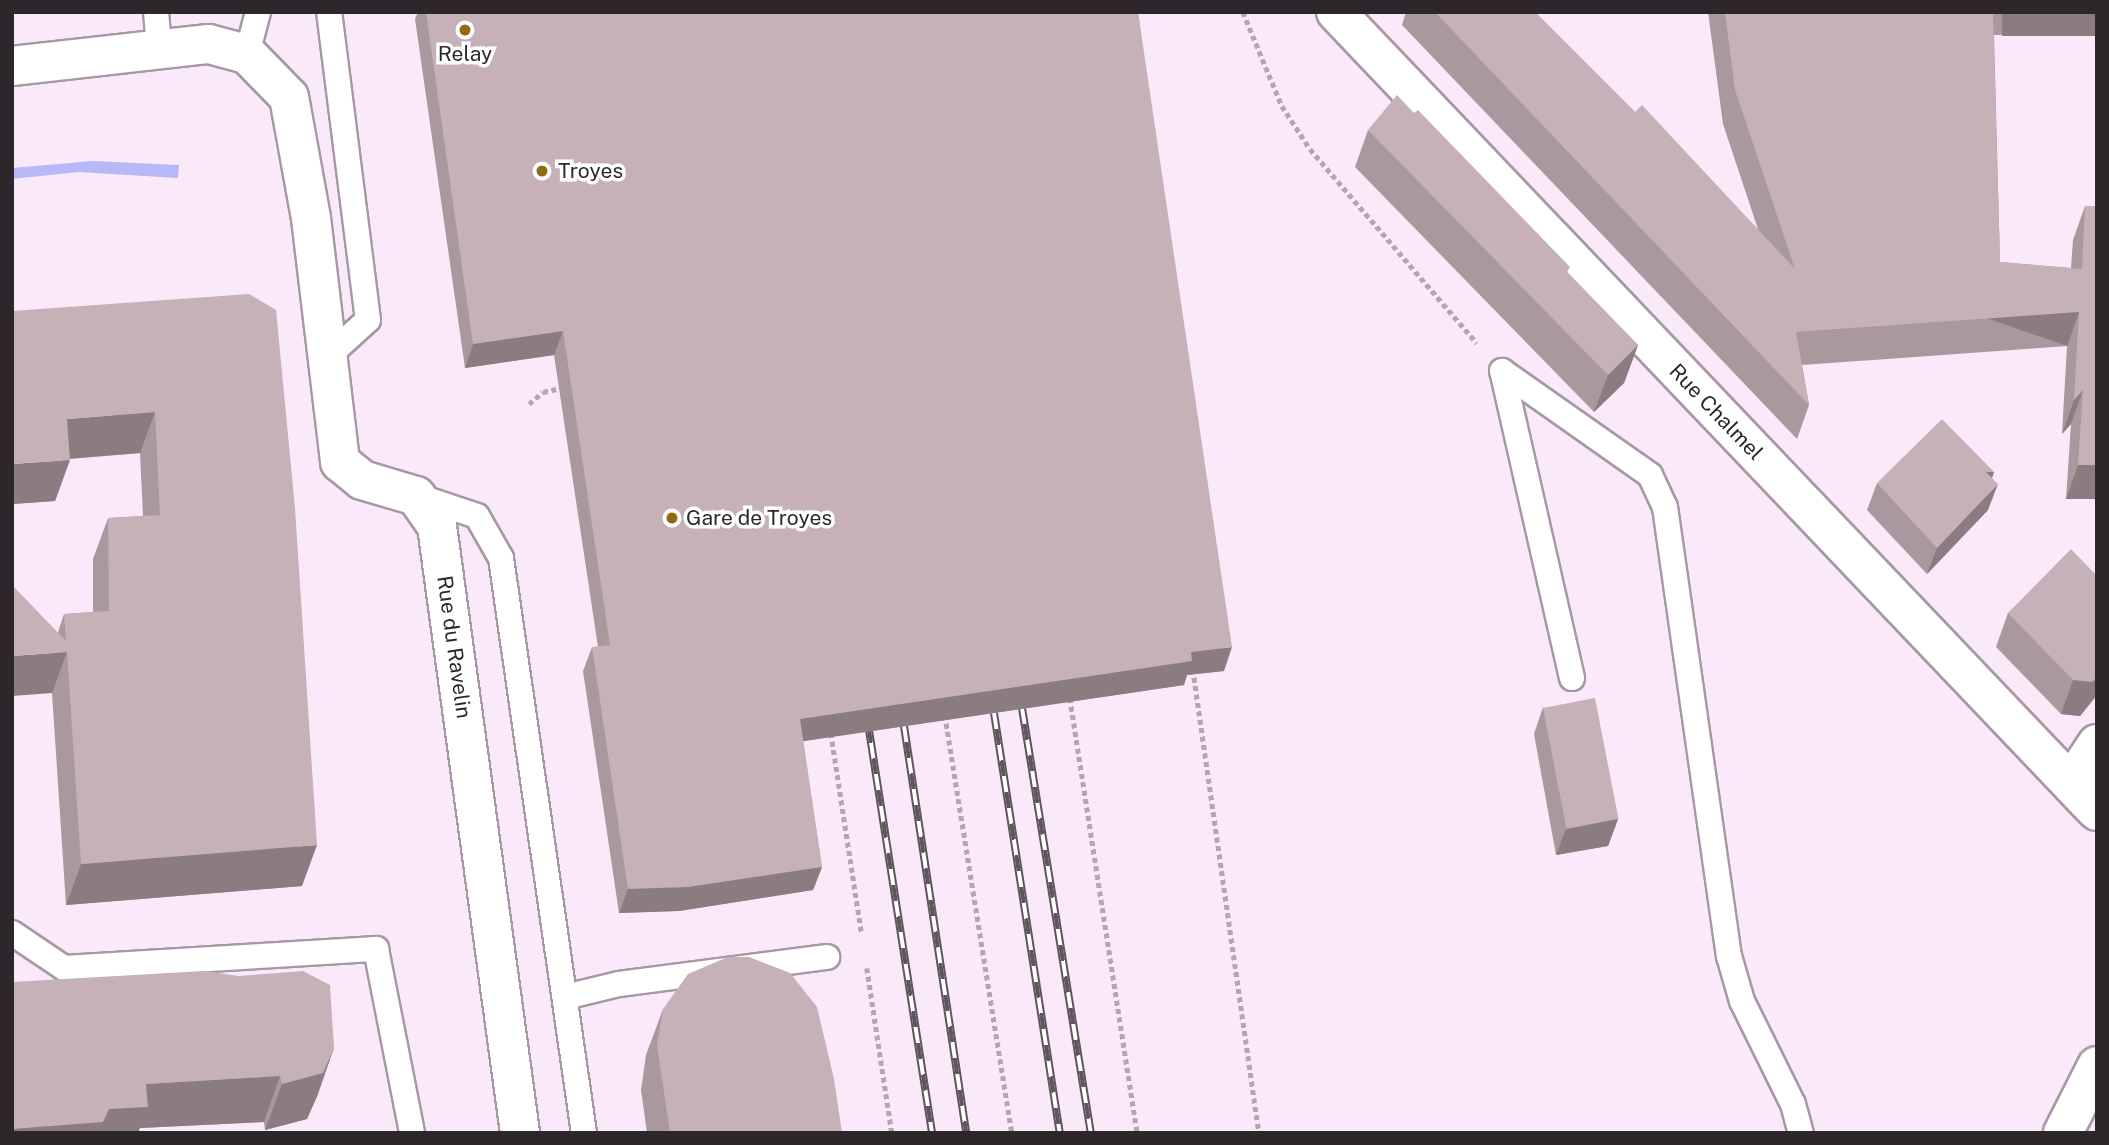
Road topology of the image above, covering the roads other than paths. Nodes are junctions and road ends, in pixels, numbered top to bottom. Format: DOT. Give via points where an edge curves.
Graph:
graph roads {
  1 [pos="258,12"];
  2 [pos="329,12"];
  3 [pos="1336,12"];
  4 [pos="158,30"];
  5 [pos="247,54"];
  6 [pos="12,66"];
  7 [pos="327,358"];
  8 [pos="416,496"];
  9 [pos="1572,678"];
  10 [pos="2097,744"];
  11 [pos="2071,783"];
  12 [pos="2097,811"];
  13 [pos="12,933"];
  14 [pos="827,957"];
  15 [pos="565,998"];
  16 [pos="2097,1066"];
  17 [pos="412,1133"];
  18 [pos="520,1133"];
  19 [pos="584,1133"];
  20 [pos="1801,1133"];
  21 [pos="2063,1133"];
  1 -- 5 [label="lane"];
  2 -- 7 [label="lane" via="368,320"];
  3 -- 11 [label="street, Rue Chalmel"];
  4 -- 5 [label="street"];
  4 -- 6 [label="street"];
  5 -- 7 [label="street" via="289,97 311,218"];
  7 -- 8 [label="street" via="340,462 362,480"];
  8 -- 15 [label="lane" via="477,516 500,558"];
  8 -- 18 [label="street, Rue du Ravelin" via="437,526"];
  9 -- 20 [label="lane" via="1502,371 1650,475 1665,507 1729,956 1742,1001 1793,1104"];
  10 -- 11 [label="street"];
  11 -- 12 [label="street, Rue Chalmel"];
  13 -- 17 [label="lane" via="65,968 376,949"];
  14 -- 15 [label="lane" via="619,984"];
  15 -- 19 [label="lane"];
  16 -- 21 [label="street"];
}
